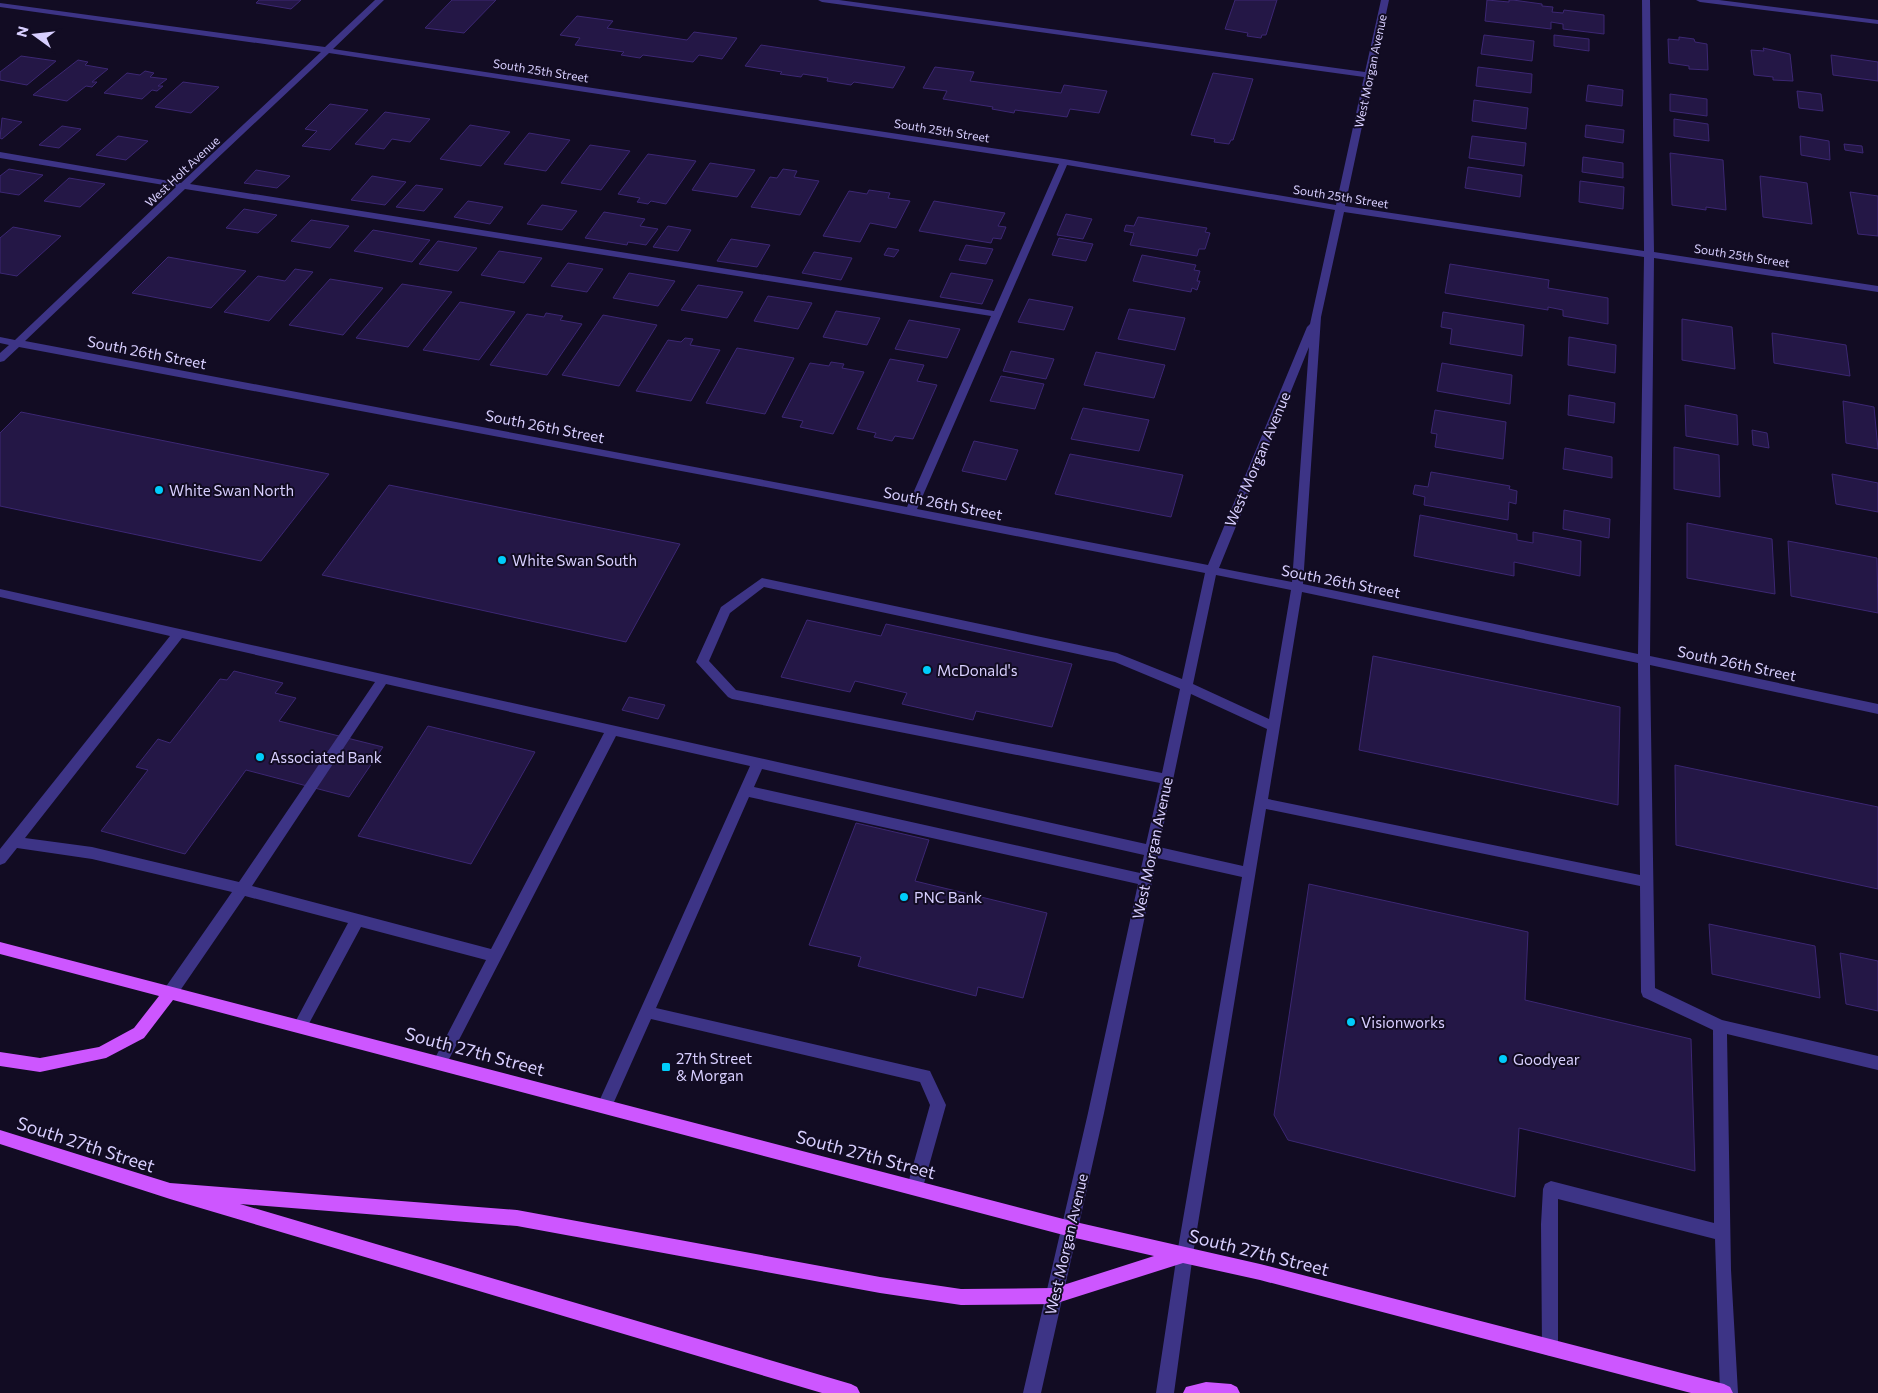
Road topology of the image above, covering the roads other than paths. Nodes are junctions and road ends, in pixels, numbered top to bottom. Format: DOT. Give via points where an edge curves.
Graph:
graph roads {
  1 [pos="380,0"];
  2 [pos="822,0"];
  3 [pos="1385,0"];
  4 [pos="1646,0"];
  5 [pos="1700,0"];
  6 [pos="0,5"];
  7 [pos="1878,22"];
  8 [pos="327,50"];
  9 [pos="1369,75"];
  10 [pos="0,155"];
  11 [pos="1064,162"];
  12 [pos="184,186"];
  13 [pos="1340,208"];
  14 [pos="1649,253"];
  15 [pos="1878,289"];
  16 [pos="996,314"];
  17 [pos="1316,318"];
  18 [pos="0,340"];
  19 [pos="17,343"];
  20 [pos="0,359"];
  21 [pos="910,512"];
  22 [pos="1211,572"];
  23 [pos="1297,588"];
  24 [pos="0,593"];
  25 [pos="179,633"];
  26 [pos="1644,659"];
  27 [pos="383,679"];
  28 [pos="1186,686"];
  29 [pos="1878,709"];
  30 [pos="1274,727"];
  31 [pos="612,730"];
  32 [pos="758,763"];
  33 [pos="1167,778"];
  34 [pos="745,792"];
  35 [pos="1262,803"];
  36 [pos="14,842"];
  37 [pos="1152,852"];
  38 [pos="0,859"];
  39 [pos="1250,873"];
  40 [pos="1145,880"];
  41 [pos="1647,882"];
  42 [pos="242,889"];
  43 [pos="358,919"];
  44 [pos="0,948"];
  45 [pos="495,956"];
  46 [pos="170,993"];
  47 [pos="647,1012"];
  48 [pos="300,1026"];
  49 [pos="1720,1026"];
  50 [pos="0,1059"];
  51 [pos="440,1062"];
  52 [pos="1878,1063"];
  53 [pos="606,1106"];
  54 [pos="0,1137"];
  55 [pos="914,1188"];
  56 [pos="170,1191"];
  57 [pos="1071,1229"];
  58 [pos="1722,1233"];
  59 [pos="1185,1254"];
  60 [pos="1054,1296"];
  61 [pos="1550,1348"];
  62 [pos="851,1393"];
  63 [pos="1032,1393"];
  64 [pos="1165,1393"];
  65 [pos="1192,1393"];
  66 [pos="1231,1393"];
  67 [pos="1724,1393"];
  68 [pos="1729,1393"];
  1 -- 8 [label="street, West Holt Avenue"];
  2 -- 9 [label="street"];
  3 -- 9 [label="street, West Morgan Avenue"];
  4 -- 14 [label="street"];
  5 -- 7 [label="street"];
  6 -- 8 [label="street, South 25th Street"];
  8 -- 11 [label="street, South 25th Street"];
  8 -- 12 [label="street, West Holt Avenue"];
  9 -- 13 [label="street, West Morgan Avenue"];
  10 -- 12 [label="street"];
  11 -- 13 [label="street, South 25th Street"];
  11 -- 16 [label="street"];
  12 -- 16 [label="street"];
  12 -- 19 [label="street, West Holt Avenue"];
  13 -- 14 [label="street, South 25th Street"];
  13 -- 17 [label="street, West Morgan Avenue"];
  14 -- 15 [label="street, South 25th Street"];
  14 -- 26 [label="street"];
  16 -- 21 [label="street"];
  17 -- 22 [label="street, West Morgan Avenue"];
  17 -- 23 [label="street, West Morgan Avenue"];
  18 -- 19 [label="street, South 26th Street"];
  19 -- 20 [label="street, West Holt Avenue"];
  19 -- 21 [label="street, South 26th Street"];
  21 -- 22 [label="street, South 26th Street"];
  22 -- 23 [label="street, South 26th Street"];
  22 -- 28 [label="street, West Morgan Avenue"];
  23 -- 26 [label="street, South 26th Street"];
  23 -- 30 [label="street, West Morgan Avenue"];
  24 -- 25 [label="street"];
  25 -- 27 [label="street"];
  25 -- 36 [label="street"];
  26 -- 29 [label="street, South 26th Street"];
  26 -- 41 [label="street"];
  27 -- 31 [label="street"];
  27 -- 42 [label="street"];
  28 -- 30 [label="street"];
  28 -- 33 [label="street, West Morgan Avenue"];
  28 -- 33 [label="street" via="1117,658 762,582 725,610 702,662 732,694"];
  30 -- 35 [label="street, West Morgan Avenue"];
  31 -- 32 [label="street"];
  31 -- 45 [label="street"];
  32 -- 34 [label="street"];
  32 -- 37 [label="street"];
  33 -- 37 [label="street, West Morgan Avenue"];
  34 -- 40 [label="street" via="861,814"];
  34 -- 47 [label="street"];
  35 -- 39 [label="street, West Morgan Avenue"];
  35 -- 41 [label="street"];
  36 -- 38 [label="street"];
  36 -- 42 [label="street" via="92,853"];
  37 -- 39 [label="street"];
  37 -- 40 [label="street, West Morgan Avenue"];
  39 -- 59 [label="street, West Morgan Avenue"];
  40 -- 57 [label="street, West Morgan Avenue"];
  41 -- 49 [label="street" via="1648,992"];
  42 -- 43 [label="street"];
  42 -- 46 [label="street"];
  43 -- 45 [label="street"];
  43 -- 48 [label="street"];
  44 -- 46 [label="main road, South 27th Street"];
  45 -- 51 [label="street"];
  46 -- 48 [label="main road, South 27th Street"];
  46 -- 50 [label="main road" via="139,1033 102,1053 40,1065"];
  47 -- 53 [label="street"];
  47 -- 55 [label="street" via="925,1076 938,1105"];
  48 -- 51 [label="main road, South 27th Street"];
  49 -- 52 [label="street"];
  49 -- 58 [label="street"];
  51 -- 53 [label="main road, South 27th Street"];
  53 -- 55 [label="main road, South 27th Street"];
  54 -- 56 [label="main road, South 27th Street"];
  55 -- 57 [label="main road, South 27th Street"];
  56 -- 60 [label="main road" via="517,1218 961,1297"];
  56 -- 62 [label="main road, South 27th Street"];
  57 -- 59 [label="main road, South 27th Street"];
  57 -- 60 [label="street, West Morgan Avenue"];
  58 -- 61 [label="street" via="1551,1189"];
  58 -- 68 [label="street"];
  59 -- 60 [label="main road"];
  59 -- 61 [label="main road, South 27th Street"];
  59 -- 64 [label="street, West Morgan Avenue"];
  60 -- 63 [label="street, West Morgan Avenue"];
  61 -- 67 [label="main road, South 27th Street"];
  65 -- 66 [label="main road"];
}
